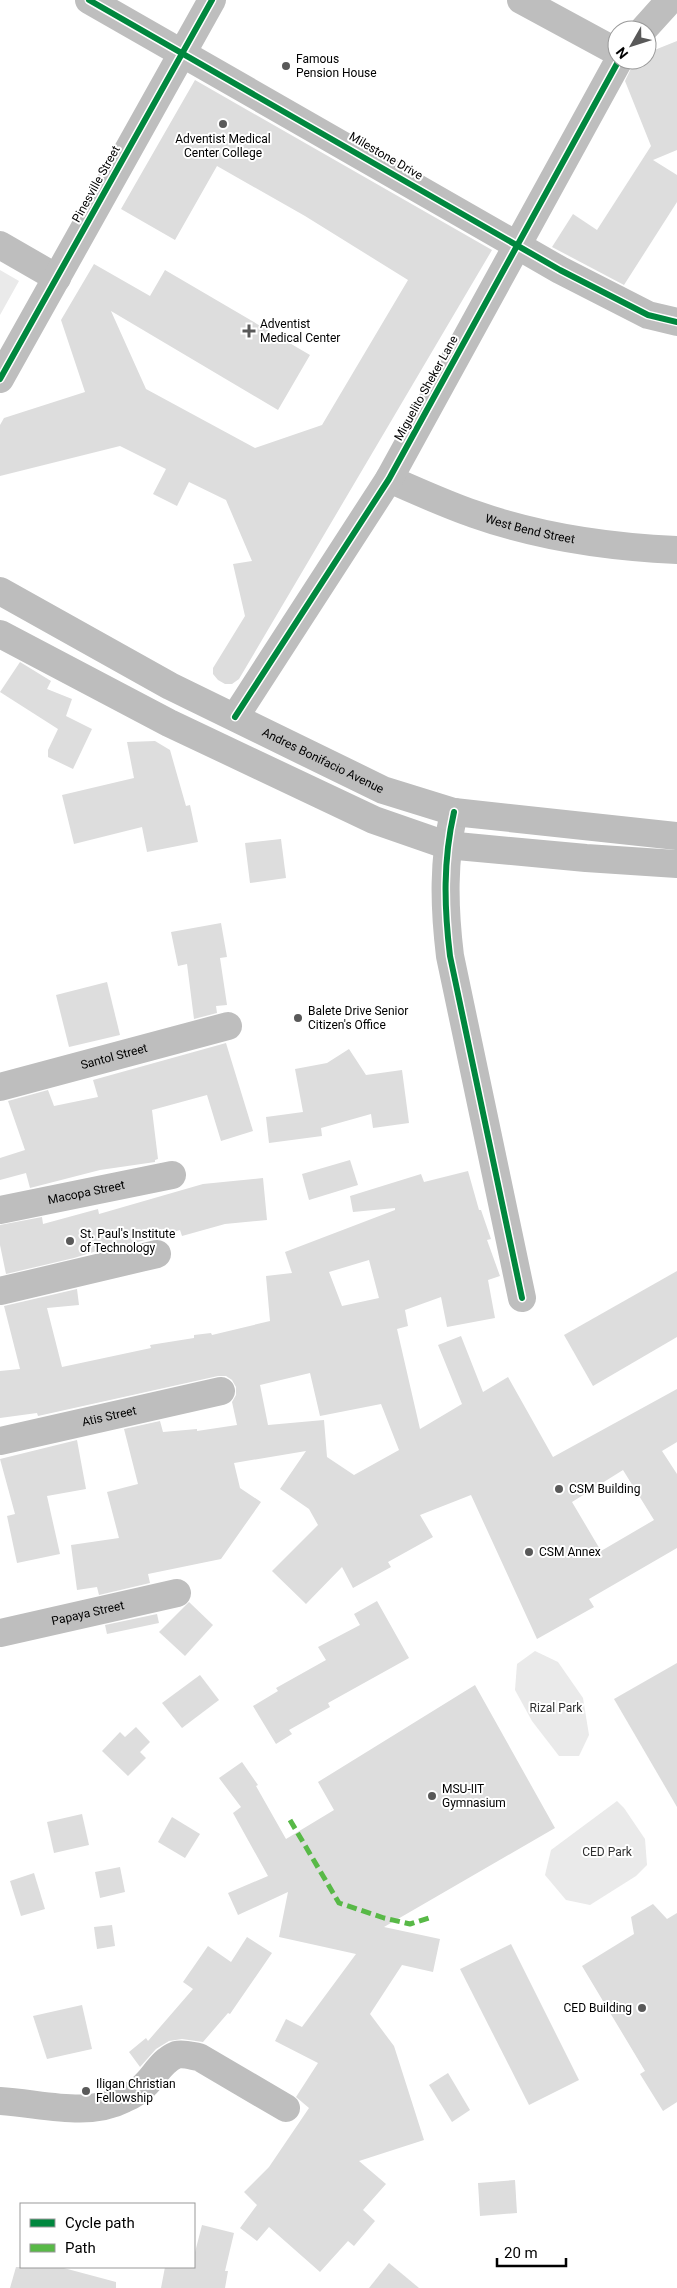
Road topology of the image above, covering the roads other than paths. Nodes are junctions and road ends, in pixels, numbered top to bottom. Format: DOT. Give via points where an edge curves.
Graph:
graph roads {
  1 [pos="88,0"];
  2 [pos="212,0"];
  3 [pos="521,0"];
  4 [pos="670,0"];
  5 [pos="652,20"];
  6 [pos="607,47"];
  7 [pos="182,52"];
  8 [pos="614,70"];
  9 [pos="519,245"];
  10 [pos="0,246"];
  11 [pos="57,278"];
  12 [pos="677,322"];
  13 [pos="0,379"];
  14 [pos="389,479"];
  15 [pos="677,550"];
  16 [pos="0,591"];
  17 [pos="0,634"];
  18 [pos="235,716"];
  19 [pos="454,812"];
  20 [pos="677,836"];
  21 [pos="446,845"];
  22 [pos="677,865"];
  23 [pos="228,1026"];
  24 [pos="0,1087"];
  25 [pos="172,1176"];
  26 [pos="0,1210"];
  27 [pos="157,1254"];
  28 [pos="0,1291"];
  29 [pos="522,1298"];
  30 [pos="221,1391"];
  31 [pos="0,1441"];
  32 [pos="176,1593"];
  33 [pos="0,1633"];
  34 [pos="0,2101"];
  35 [pos="286,2108"];
  1 -- 7 [label="street, Milestone Drive"];
  2 -- 7 [label="street, Pinesville Street"];
  3 -- 6 [label="street"];
  4 -- 5 [label="street"];
  7 -- 9 [label="street, Milestone Drive"];
  7 -- 11 [label="street, Pinesville Street"];
  8 -- 9 [label="street, Miguelito Sheker Lane"];
  9 -- 12 [label="street, Milestone Drive" via="648,315"];
  9 -- 14 [label="street, Miguelito Sheker Lane"];
  10 -- 11 [label="street"];
  11 -- 13 [label="street, Pinesville Street"];
  14 -- 15 [label="street, West Bend Street" via="475,515 542,533 604,544"];
  14 -- 18 [label="street, Miguelito Sheker Lane"];
  16 -- 18 [label="highway, Andres Bonifacio Avenue" via="170,686"];
  17 -- 21 [label="highway" via="169,723 374,820"];
  18 -- 19 [label="highway, Andres Bonifacio Avenue" via="383,790"];
  19 -- 20 [label="highway, Andres Bonifacio Avenue"];
  19 -- 21 [label="street"];
  21 -- 22 [label="highway"];
  21 -- 29 [label="street" via="444,911 450,956"];
  23 -- 24 [label="street, Santol Street"];
  25 -- 26 [label="street, Macopa Street"];
  27 -- 28 [label="street"];
  30 -- 31 [label="street, Atis Street"];
  32 -- 33 [label="street, Papaya Street"];
  34 -- 35 [label="street" via="77,2109 104,2108 145,2086 170,2058 184,2054 199,2057"];
}
